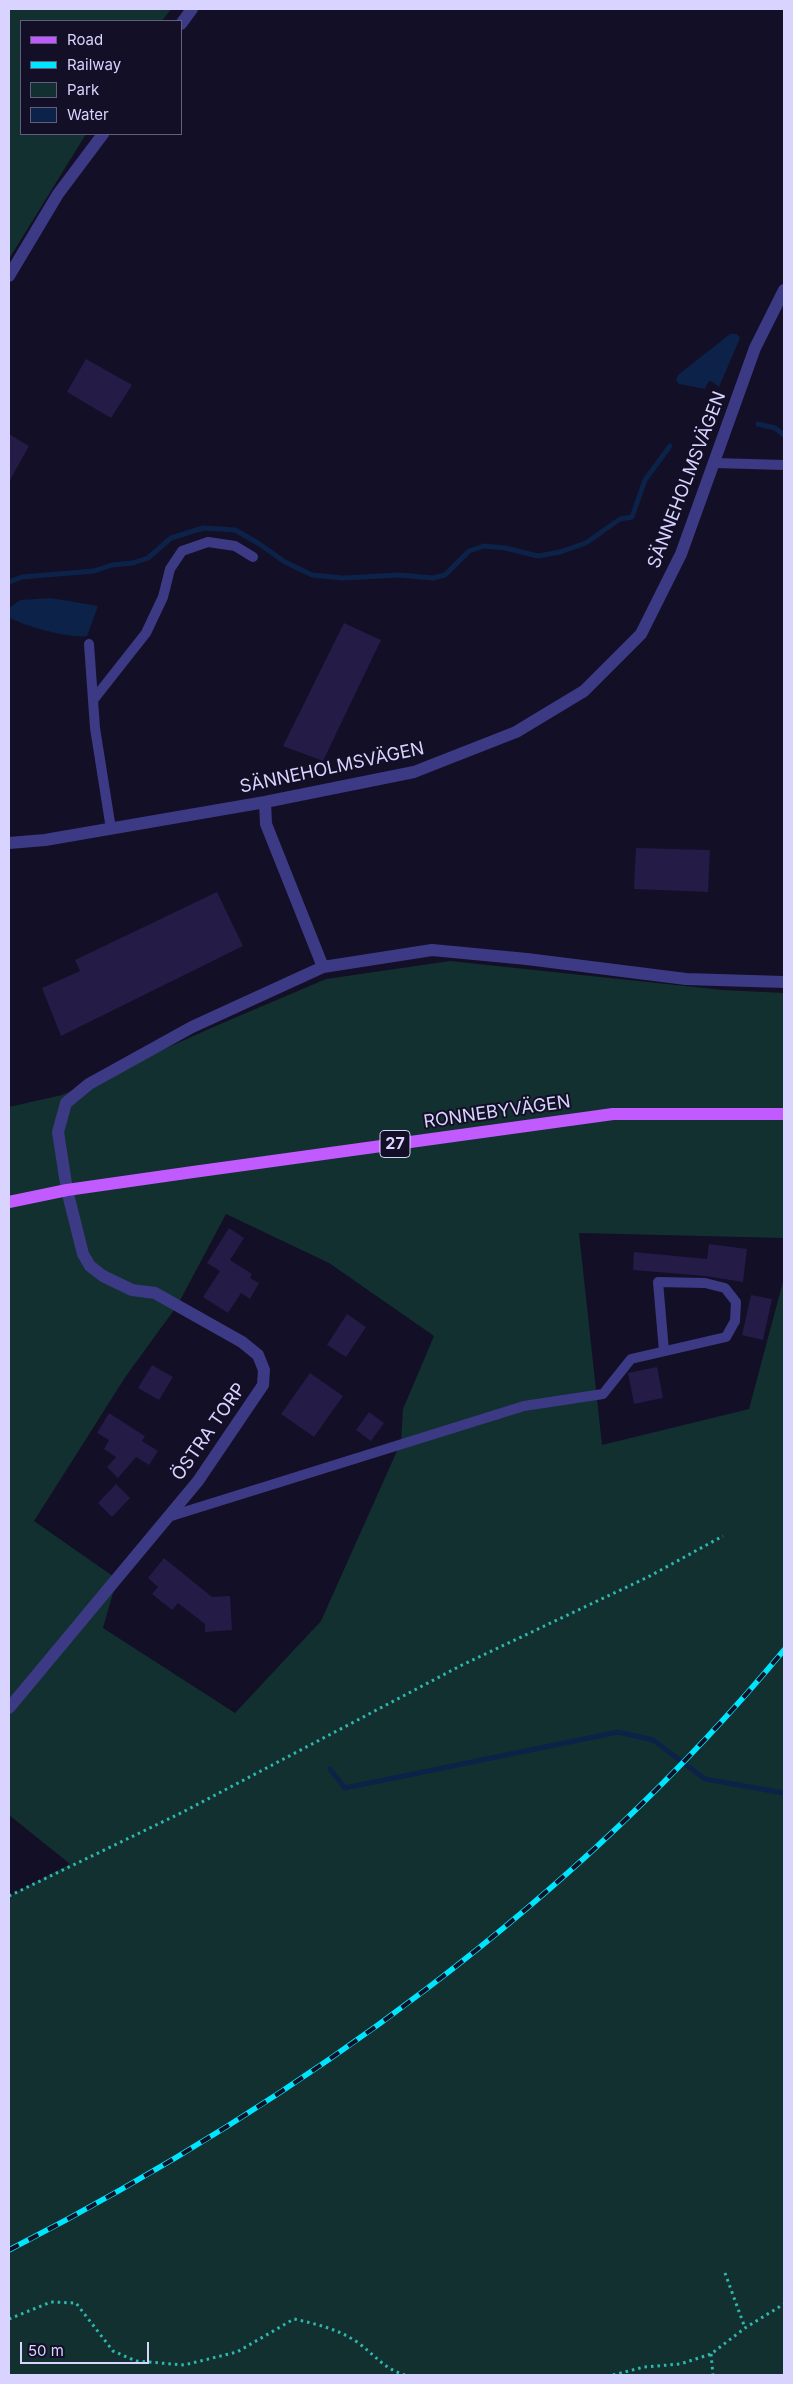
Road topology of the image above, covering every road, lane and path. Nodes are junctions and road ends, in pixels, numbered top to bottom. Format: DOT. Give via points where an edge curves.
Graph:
graph roads {
  1 [pos="192,9"];
  2 [pos="182,23"];
  3 [pos="101,135"];
  4 [pos="9,276"];
  5 [pos="784,290"];
  6 [pos="714,463"];
  7 [pos="784,465"];
  8 [pos="253,557"];
  9 [pos="89,644"];
  10 [pos="94,699"];
  11 [pos="265,802"];
  12 [pos="111,829"];
  13 [pos="9,843"];
  14 [pos="323,967"];
  15 [pos="784,982"];
  16 [pos="784,1114"];
  17 [pos="67,1190"];
  18 [pos="9,1202"];
  19 [pos="664,1351"];
  20 [pos="167,1517"];
  21 [pos="723,1536"];
  22 [pos="9,1708"];
  23 [pos="9,1896"];
  24 [pos="724,2272"];
  25 [pos="784,2304"];
  26 [pos="9,2319"];
  27 [pos="746,2328"];
  28 [pos="711,2354"];
  29 [pos="405,2375"];
  30 [pos="613,2375"];
  31 [pos="713,2375"];
  1 -- 2 [label="street"];
  3 -- 4 [label="street" via="58,194"];
  5 -- 6 [label="street, SÄNNEHOLMSVÄGEN" via="755,348"];
  6 -- 7 [label="lane"];
  6 -- 11 [label="street, SÄNNEHOLMSVÄGEN" via="681,554 642,634 584,691 516,732 414,772"];
  8 -- 10 [label="lane" via="236,546 208,542 182,551 170,568 163,597 146,633"];
  9 -- 10 [label="lane"];
  10 -- 12 [label="lane" via="95,728"];
  11 -- 12 [label="street, SÄNNEHOLMSVÄGEN"];
  11 -- 14 [label="street" via="266,824"];
  12 -- 13 [label="street, SÄNNEHOLMSVÄGEN"];
  14 -- 15 [label="street, ÖSTRA TORP" via="432,950 686,979"];
  14 -- 17 [label="street, ÖSTRA TORP" via="192,1027 89,1084 66,1103 58,1132"];
  16 -- 17 [label="main road, RONNEBYVÄGEN / 27" via="613,1114"];
  17 -- 18 [label="main road, RONNEBYVÄGEN / 27"];
  17 -- 20 [label="street, ÖSTRA TORP" via="83,1254 90,1266 132,1290 155,1293 242,1342 258,1355 264,1370 263,1385 198,1481"];
  19 -- 19 [label="lane" via="726,1336 735,1321 736,1302 724,1288 705,1283 658,1282"];
  19 -- 20 [label="lane" via="631,1359 603,1394 524,1406"];
  20 -- 22 [label="street, ÖSTRA TORP"];
  21 -- 23 [label="path" via="648,1577 462,1665 183,1812"];
  24 -- 27 [label="path"];
  25 -- 27 [label="path"];
  26 -- 29 [label="path" via="51,2302 76,2303 113,2351 136,2361 184,2365 237,2352 294,2319 326,2326 356,2342 391,2371"];
  27 -- 28 [label="path"];
  28 -- 30 [label="path" via="680,2364 644,2367"];
  28 -- 31 [label="path"];
}
